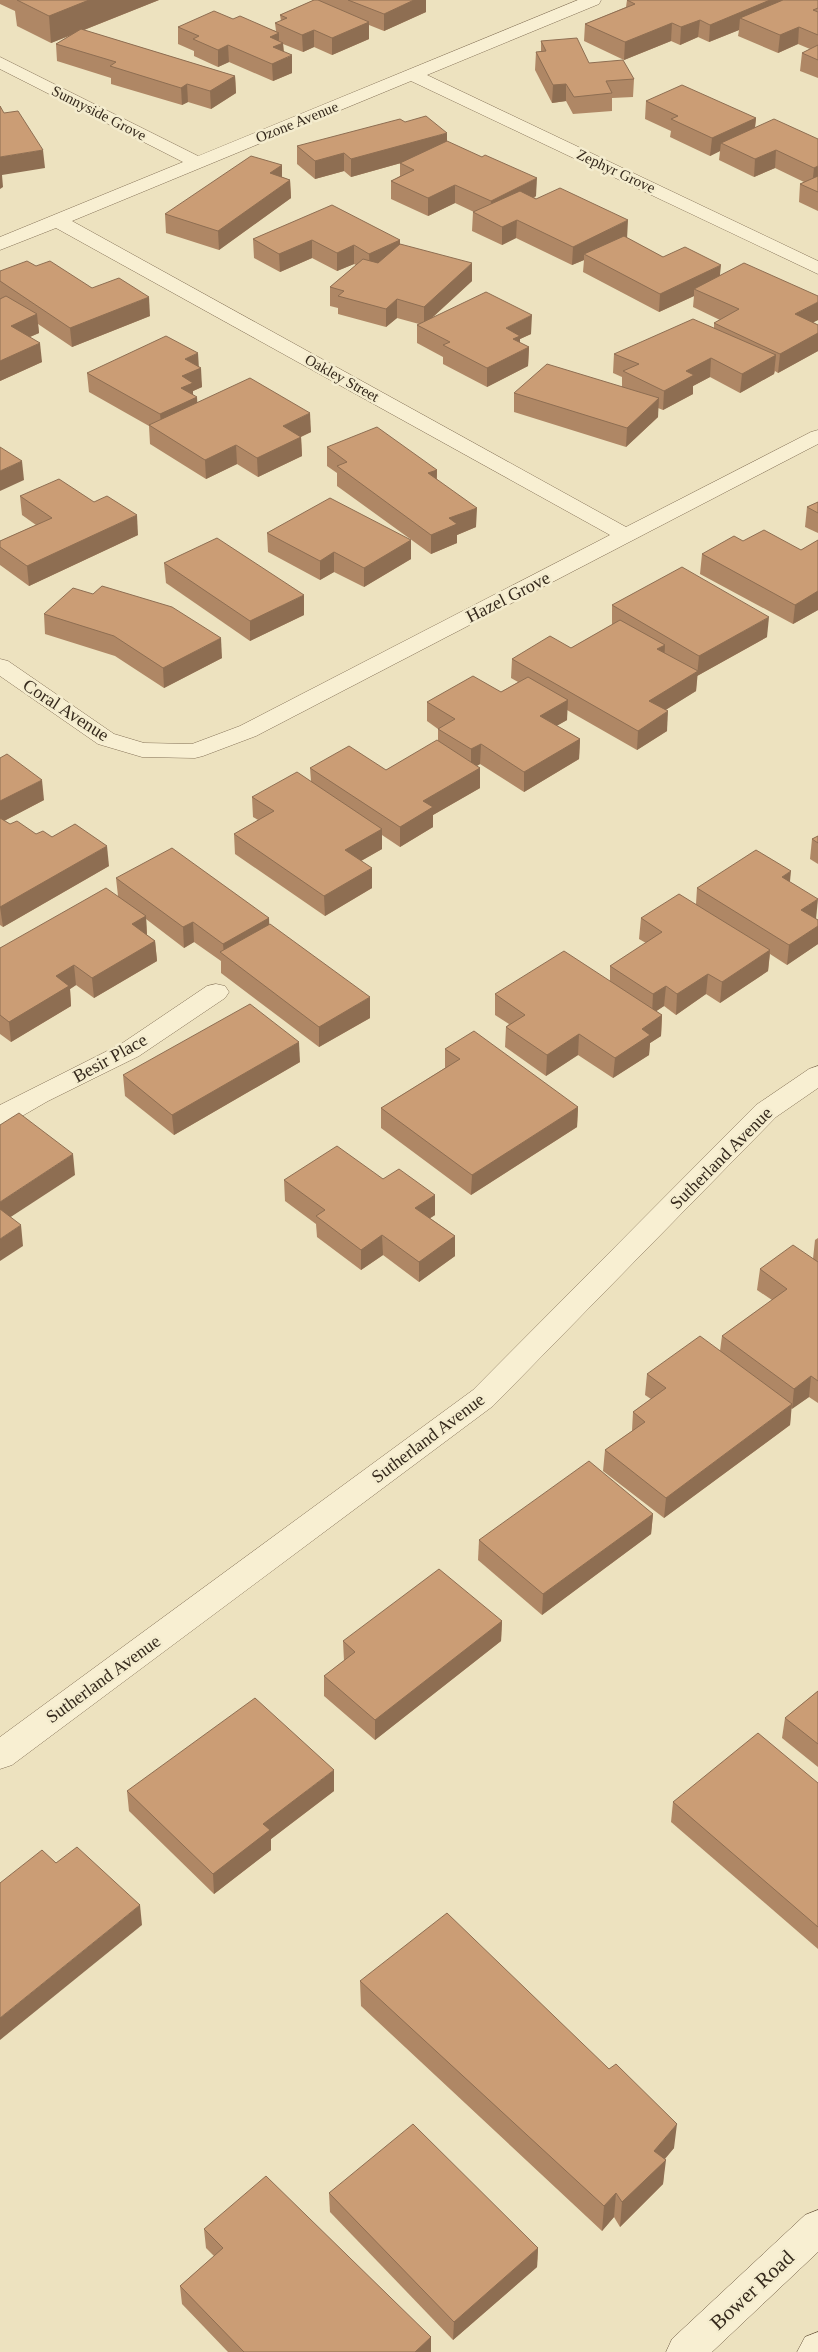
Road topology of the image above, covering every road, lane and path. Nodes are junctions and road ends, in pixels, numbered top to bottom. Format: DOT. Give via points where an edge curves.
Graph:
graph roads {
  1 [pos="593,0"];
  2 [pos="0,62"];
  3 [pos="413,75"];
  4 [pos="198,163"];
  5 [pos="56,220"];
  6 [pos="0,244"];
  7 [pos="818,268"];
  8 [pos="818,436"];
  9 [pos="627,536"];
  10 [pos="0,666"];
  11 [pos="195,751"];
  12 [pos="216,992"];
  13 [pos="818,1075"];
  14 [pos="0,1117"];
  15 [pos="0,1755"];
  16 [pos="818,2227"];
  17 [pos="685,2352"];
  1 -- 3 [label="street, Ozone Avenue"];
  2 -- 4 [label="street, Sunnyside Grove"];
  3 -- 4 [label="street, Ozone Avenue"];
  3 -- 7 [label="street, Zephyr Grove"];
  4 -- 5 [label="street, Ozone Avenue"];
  5 -- 6 [label="street, Ozone Avenue"];
  5 -- 9 [label="street, Oakley Street"];
  8 -- 9 [label="street, Hazel Grove"];
  9 -- 11 [label="street, Hazel Grove" via="248,731"];
  10 -- 11 [label="street, Coral Avenue" via="106,739 142,750"];
  12 -- 14 [label="street, Besir Place" via="130,1050"];
  13 -- 15 [label="street, Sutherland Avenue" via="766,1111 483,1398"];
  16 -- 17 [label="street, Bower Road"];
}
